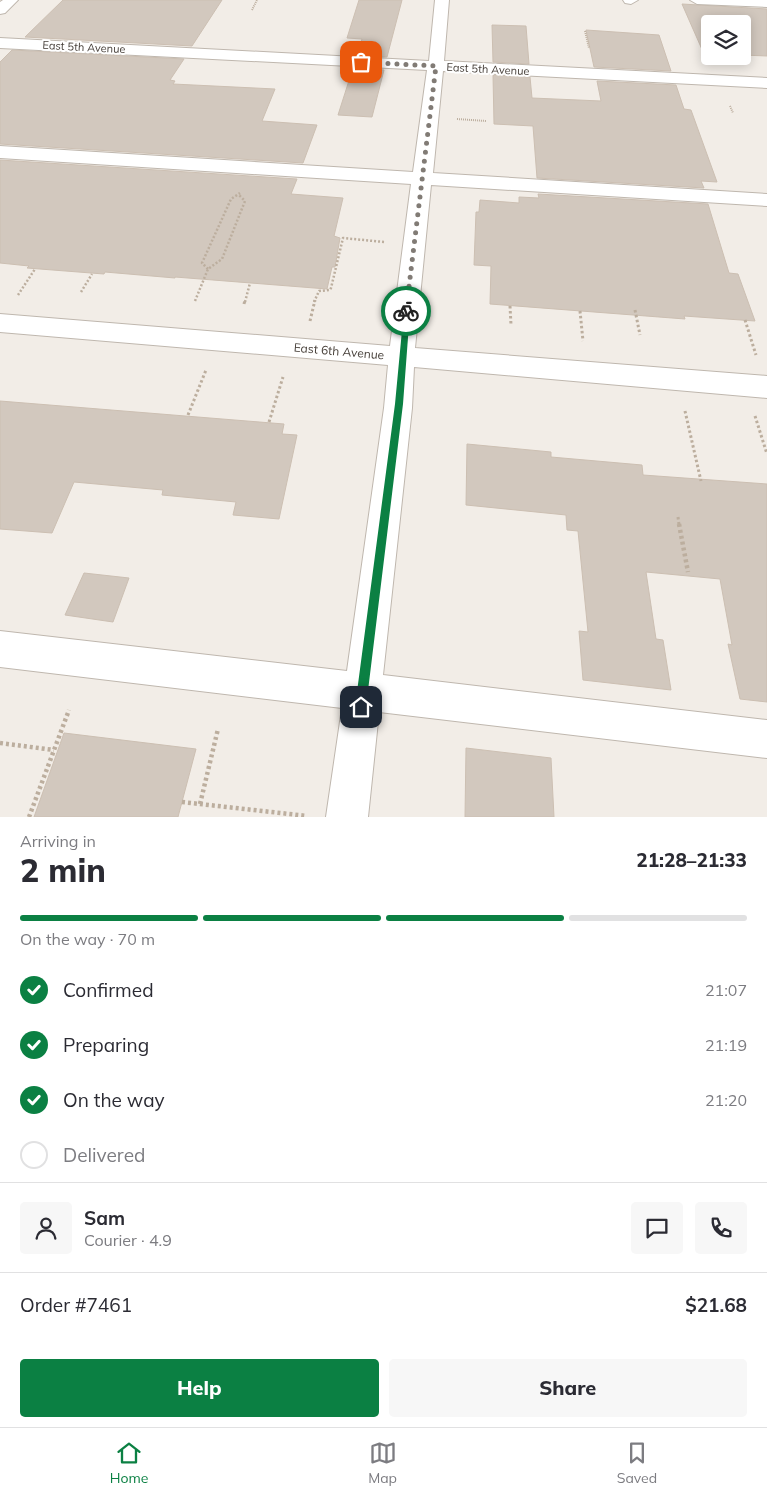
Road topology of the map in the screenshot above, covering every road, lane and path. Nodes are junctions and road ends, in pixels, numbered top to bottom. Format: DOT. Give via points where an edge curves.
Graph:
graph roads {
  1 [pos="11,0"];
  2 [pos="257,0"];
  3 [pos="442,0"];
  4 [pos="697,0"];
  5 [pos="767,3"];
  6 [pos="0,10"];
  7 [pos="252,10"];
  8 [pos="586,30"];
  9 [pos="0,43"];
  10 [pos="595,49"];
  11 [pos="436,66"];
  12 [pos="767,84"];
  13 [pos="470,120"];
  14 [pos="486,121"];
  15 [pos="0,152"];
  16 [pos="422,179"];
  17 [pos="767,200"];
  18 [pos="367,241"];
  19 [pos="35,269"];
  20 [pos="208,269"];
  21 [pos="92,274"];
  22 [pos="250,283"];
  23 [pos="23,287"];
  24 [pos="81,292"];
  25 [pos="195,301"];
  26 [pos="244,304"];
  27 [pos="510,306"];
  28 [pos="312,310"];
  29 [pos="580,310"];
  30 [pos="635,310"];
  31 [pos="745,320"];
  32 [pos="0,323"];
  33 [pos="511,325"];
  34 [pos="582,331"];
  35 [pos="640,335"];
  36 [pos="752,344"];
  37 [pos="402,357"];
  38 [pos="199,387"];
  39 [pos="767,387"];
  40 [pos="278,393"];
  41 [pos="188,415"];
  42 [pos="269,422"];
  43 [pos="688,429"];
  44 [pos="761,436"];
  45 [pos="767,454"];
  46 [pos="701,481"];
  47 [pos="678,517"];
  48 [pos="688,572"];
  49 [pos="0,649"];
  50 [pos="363,691"];
  51 [pos="69,710"];
  52 [pos="218,729"];
  53 [pos="767,739"];
  54 [pos="0,743"];
  55 [pos="54,750"];
  56 [pos="182,802"];
  57 [pos="200,804"];
  58 [pos="311,816"];
  59 [pos="29,817"];
  60 [pos="347,817"];
  1 -- 6 [label="street"];
  2 -- 7 [label="path"];
  3 -- 11 [label="street"];
  4 -- 5 [label="street"];
  8 -- 10 [label="path" via="589,48"];
  9 -- 11 [label="street, East 5th Avenue"];
  11 -- 12 [label="street, East 5th Avenue"];
  11 -- 16 [label="street"];
  13 -- 14 [label="path"];
  15 -- 16 [label="street"];
  16 -- 17 [label="street"];
  16 -- 37 [label="street"];
  18 -- 28 [label="path" via="343,238 331,288 319,291"];
  19 -- 23 [label="path"];
  20 -- 20 [label="path" via="222,259 245,201 239,195 230,199 202,263"];
  20 -- 25 [label="path"];
  21 -- 24 [label="path"];
  22 -- 26 [label="path"];
  27 -- 33 [label="path"];
  29 -- 34 [label="path"];
  30 -- 35 [label="path"];
  31 -- 36 [label="path"];
  32 -- 37 [label="street, East 6th Avenue"];
  37 -- 39 [label="street, East 6th Avenue"];
  37 -- 50 [label="street"];
  38 -- 41 [label="path"];
  40 -- 42 [label="path"];
  43 -- 46 [label="path"];
  44 -- 45 [label="path"];
  47 -- 48 [label="path"];
  49 -- 50 [label="street"];
  50 -- 53 [label="street"];
  50 -- 60 [label="street"];
  51 -- 55 [label="path"];
  52 -- 57 [label="path"];
  54 -- 55 [label="path"];
  55 -- 59 [label="path"];
  56 -- 57 [label="path"];
  57 -- 58 [label="path"];
}
